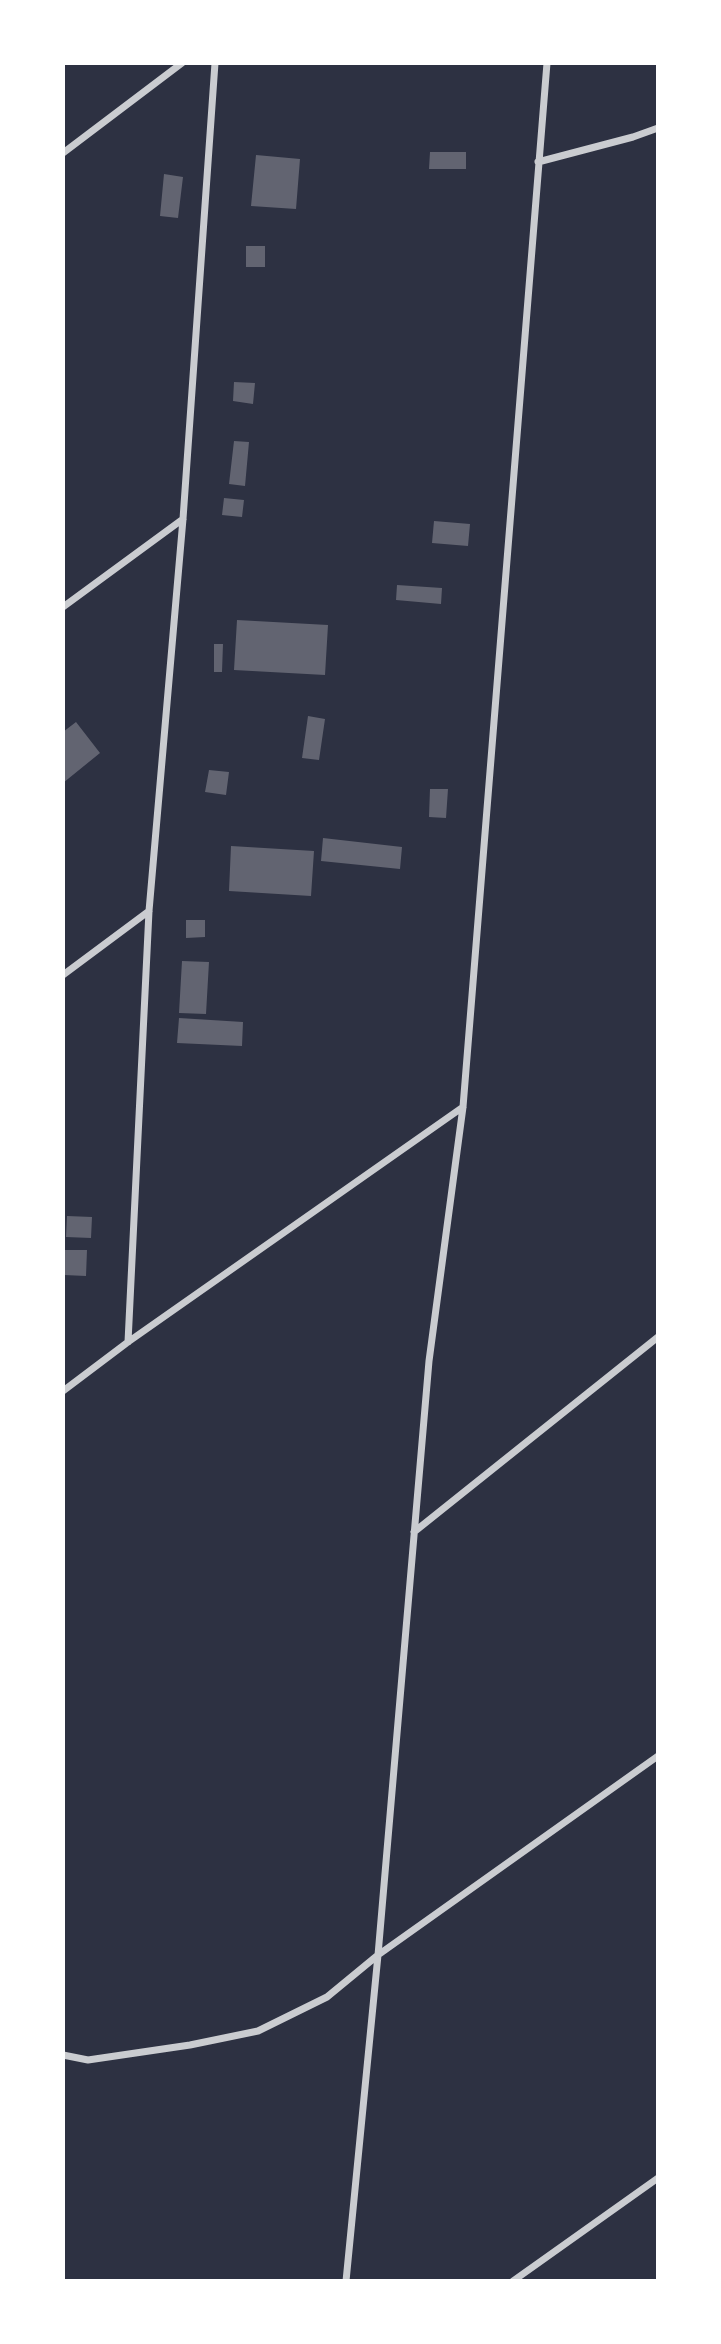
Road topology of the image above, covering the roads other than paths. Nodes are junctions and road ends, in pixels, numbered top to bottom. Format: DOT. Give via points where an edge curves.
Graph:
graph roads {
  1 [pos="182,63"];
  2 [pos="215,63"];
  3 [pos="547,63"];
  4 [pos="658,128"];
  5 [pos="63,153"];
  6 [pos="538,162"];
  7 [pos="183,519"];
  8 [pos="63,607"];
  9 [pos="149,911"];
  10 [pos="63,975"];
  11 [pos="463,1107"];
  12 [pos="658,1336"];
  13 [pos="128,1342"];
  14 [pos="63,1391"];
  15 [pos="414,1532"];
  16 [pos="658,1756"];
  17 [pos="378,1955"];
  18 [pos="63,2055"];
  19 [pos="658,2178"];
  20 [pos="346,2281"];
  21 [pos="513,2281"];
  1 -- 5 [label="street"];
  2 -- 7 [label="street"];
  3 -- 6 [label="street"];
  4 -- 6 [label="street"];
  6 -- 11 [label="street"];
  7 -- 8 [label="street"];
  7 -- 9 [label="street"];
  9 -- 10 [label="street"];
  9 -- 13 [label="street"];
  11 -- 13 [label="street"];
  11 -- 15 [label="street" via="429,1361"];
  12 -- 15 [label="street"];
  13 -- 14 [label="street"];
  15 -- 17 [label="street"];
  16 -- 17 [label="street"];
  17 -- 18 [label="street" via="327,1997 258,2031 88,2060"];
  17 -- 20 [label="street"];
  19 -- 21 [label="street"];
}
